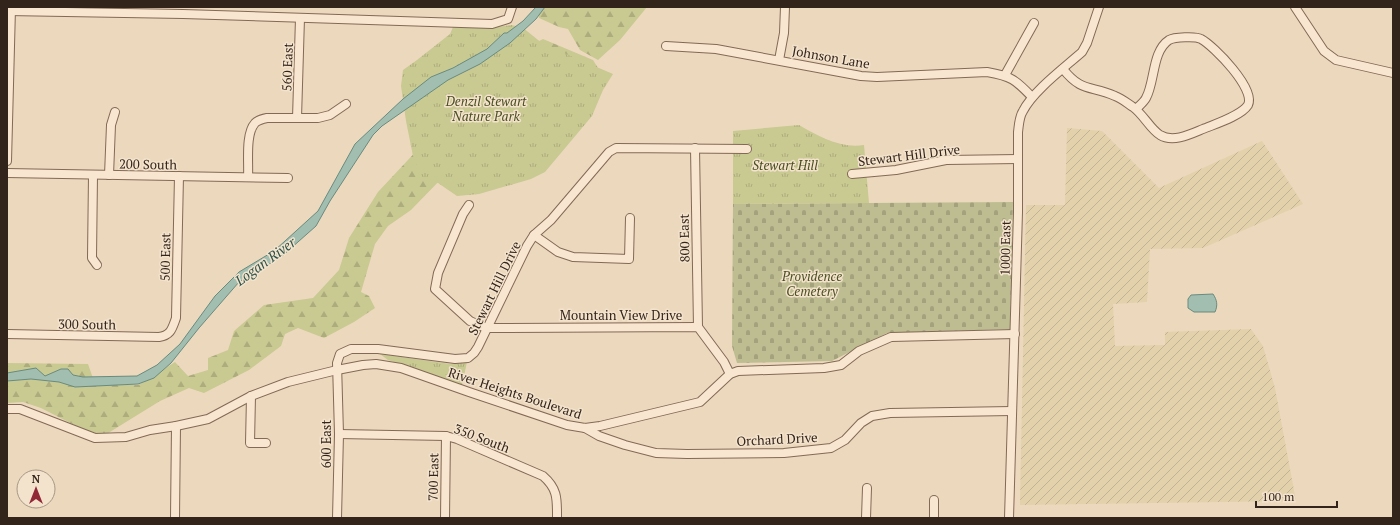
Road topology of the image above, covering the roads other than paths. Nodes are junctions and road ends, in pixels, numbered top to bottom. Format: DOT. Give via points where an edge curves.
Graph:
graph roads {
  1 [pos="512,7"];
  2 [pos="785,7"];
  3 [pos="1099,7"];
  4 [pos="1295,7"];
  5 [pos="9,10"];
  6 [pos="184,10"];
  7 [pos="300,18"];
  8 [pos="1034,23"];
  9 [pos="666,46"];
  10 [pos="779,60"];
  11 [pos="1063,69"];
  12 [pos="1393,72"];
  13 [pos="1005,75"];
  14 [pos="1032,97"];
  15 [pos="346,104"];
  16 [pos="1136,109"];
  17 [pos="115,112"];
  18 [pos="297,118"];
  19 [pos="695,148"];
  20 [pos="747,148"];
  21 [pos="1018,159"];
  22 [pos="7,161"];
  23 [pos="7,173"];
  24 [pos="852,174"];
  25 [pos="93,175"];
  26 [pos="109,175"];
  27 [pos="179,176"];
  28 [pos="248,177"];
  29 [pos="288,178"];
  30 [pos="469,205"];
  31 [pos="630,218"];
  32 [pos="534,235"];
  33 [pos="97,265"];
  34 [pos="698,327"];
  35 [pos="486,328"];
  36 [pos="7,334"];
  37 [pos="1015,334"];
  38 [pos="167,336"];
  39 [pos="337,370"];
  40 [pos="730,374"];
  41 [pos="251,396"];
  42 [pos="7,409"];
  43 [pos="1012,411"];
  44 [pos="176,426"];
  45 [pos="585,428"];
  46 [pos="338,434"];
  47 [pos="446,436"];
  48 [pos="266,444"];
  49 [pos="867,488"];
  50 [pos="934,500"];
  51 [pos="175,518"];
  52 [pos="337,518"];
  53 [pos="445,518"];
  54 [pos="557,518"];
  55 [pos="866,518"];
  56 [pos="934,518"];
  57 [pos="1009,518"];
  1 -- 7 [label="street" via="508,19 492,24"];
  2 -- 10 [label="street"];
  3 -- 11 [label="street, 1000 East" via="1088,43"];
  4 -- 12 [label="street" via="1324,51 1336,60"];
  5 -- 6 [label="street"];
  5 -- 22 [label="street"];
  6 -- 7 [label="street"];
  7 -- 18 [label="street, 560 East"];
  8 -- 13 [label="street"];
  9 -- 10 [label="street, Johnson Lane" via="716,49"];
  10 -- 13 [label="street, Johnson Lane" via="860,76 987,72"];
  11 -- 14 [label="street, 1000 East"];
  11 -- 16 [label="street" via="1081,86 1116,96"];
  13 -- 14 [label="street, Johnson Lane"];
  14 -- 21 [label="street, 1000 East" via="1019,122"];
  15 -- 18 [label="street" via="330,115"];
  16 -- 16 [label="street" via="1160,135 1174,139 1231,117 1244,109 1249,103 1249,96 1240,79 1211,46 1200,38 1181,37 1170,39 1162,47 1146,98"];
  17 -- 26 [label="street" via="111,125"];
  18 -- 28 [label="street" via="267,118 255,124 250,133"];
  19 -- 20 [label="street, Stewart Hill Drive"];
  19 -- 32 [label="street, Stewart Hill Drive" via="616,148 609,152 551,220"];
  19 -- 34 [label="street, 800 East"];
  21 -- 24 [label="street, Stewart Hill Drive" via="946,160 896,170"];
  21 -- 37 [label="street, 1000 East"];
  23 -- 25 [label="street, 200 South"];
  25 -- 26 [label="street, 200 South"];
  25 -- 33 [label="street" via="92,258"];
  26 -- 27 [label="street, 200 South"];
  27 -- 28 [label="street, 200 South"];
  27 -- 38 [label="street, 500 East" via="176,318"];
  28 -- 29 [label="street, 200 South"];
  30 -- 35 [label="street" via="438,273 435,289 470,321"];
  31 -- 32 [label="street" via="629,259 573,257 558,252"];
  32 -- 35 [label="street, Stewart Hill Drive" via="526,246"];
  34 -- 35 [label="street, Mountain View Drive"];
  34 -- 40 [label="street, Mountain View Drive"];
  35 -- 39 [label="street, Stewart Hill Drive" via="474,353 468,358 455,359 378,349 351,349 340,354"];
  36 -- 38 [label="street, 300 South"];
  37 -- 40 [label="street" via="891,337 859,351 841,365 824,368 738,371"];
  37 -- 43 [label="street, 1000 East"];
  39 -- 41 [label="street, River Heights Boulevard" via="288,382"];
  39 -- 45 [label="street, River Heights Boulevard" via="376,364 396,367"];
  39 -- 46 [label="street, 600 East"];
  40 -- 45 [label="street, River Heights Boulevard" via="700,402"];
  41 -- 44 [label="street, River Heights Boulevard" via="208,419"];
  41 -- 48 [label="street" via="250,443"];
  42 -- 44 [label="street, River Heights Boulevard" via="20,409 95,438 126,437"];
  43 -- 45 [label="street, Orchard Drive" via="872,416 861,423 845,440 831,448 784,453 656,453 599,436"];
  43 -- 57 [label="street, 1000 East"];
  44 -- 51 [label="street"];
  46 -- 47 [label="street, 350 South"];
  46 -- 52 [label="street, 600 East"];
  47 -- 53 [label="street, 700 East"];
  47 -- 54 [label="street, 350 South" via="543,476 555,490"];
  49 -- 55 [label="street"];
  50 -- 56 [label="street"];
}
